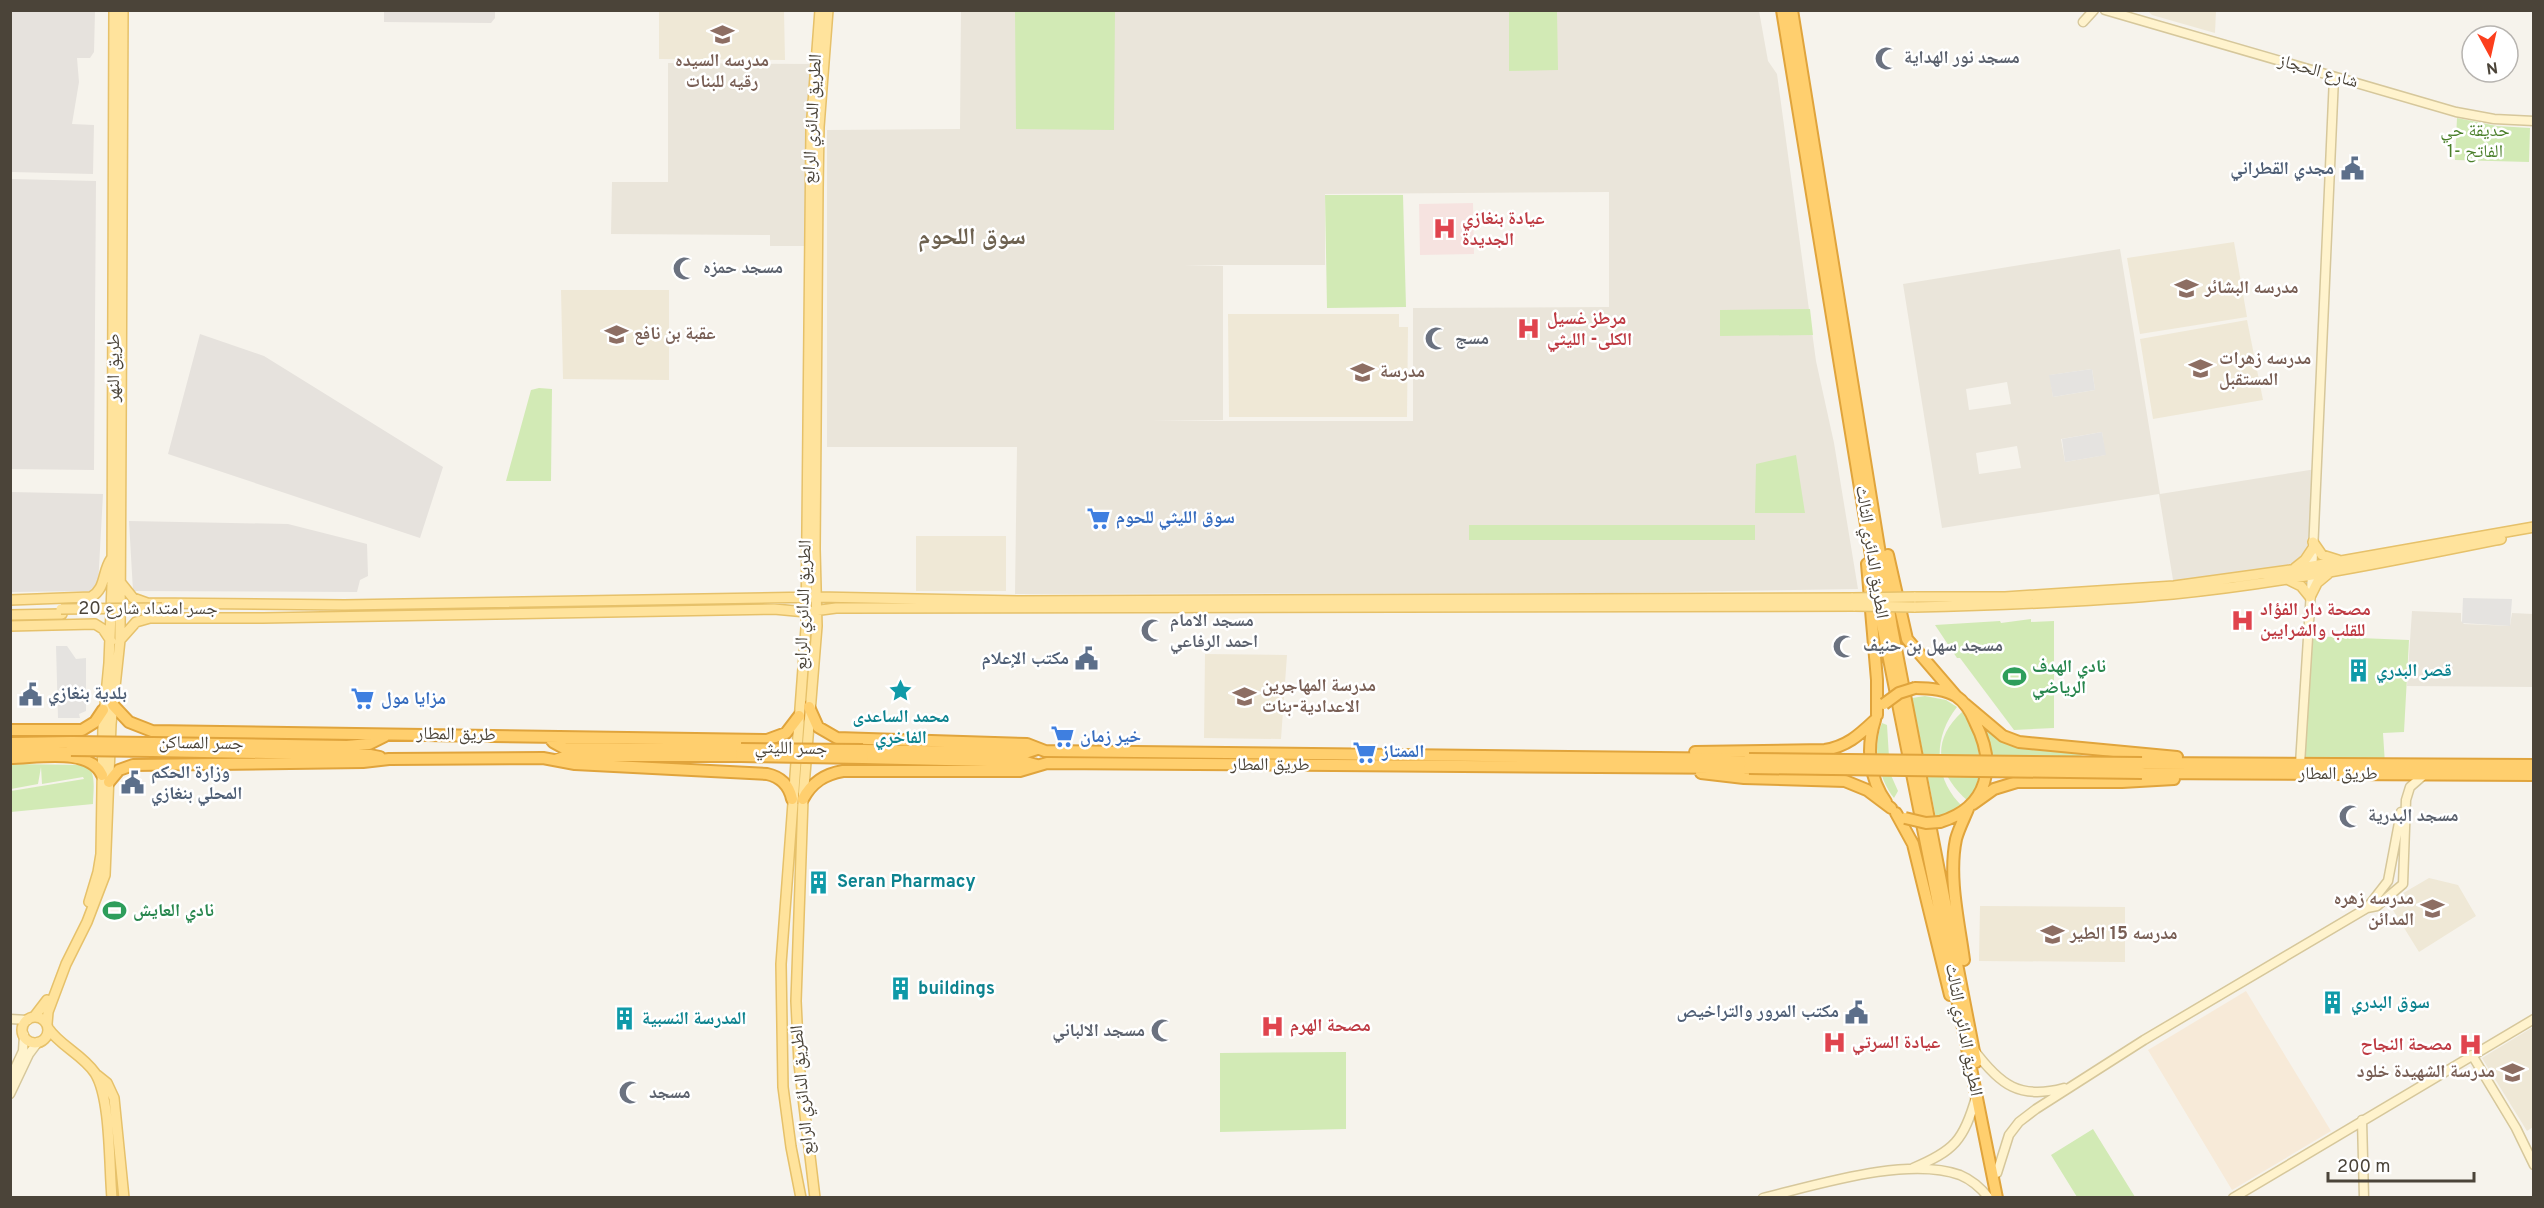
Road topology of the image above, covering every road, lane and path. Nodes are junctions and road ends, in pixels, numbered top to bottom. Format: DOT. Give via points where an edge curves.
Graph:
graph roads {
  1 [pos="114,10"];
  2 [pos="123,10"];
  3 [pos="820,10"];
  4 [pos="828,10"];
  5 [pos="1782,10"];
  6 [pos="1792,10"];
  7 [pos="1800,10"];
  8 [pos="2094,10"];
  9 [pos="2105,10"];
  10 [pos="2083,21"];
  11 [pos="1798,48"];
  12 [pos="2334,77"];
  13 [pos="2534,121"];
  14 [pos="1820,211"];
  15 [pos="1826,252"];
  16 [pos="1877,522"];
  17 [pos="2534,527"];
  18 [pos="2534,533"];
  19 [pos="1868,534"];
  20 [pos="2313,545"];
  21 [pos="112,557"];
  22 [pos="2343,561"];
  23 [pos="2294,569"];
  24 [pos="2312,571"];
  25 [pos="2332,572"];
  26 [pos="2287,579"];
  27 [pos="121,583"];
  28 [pos="816,584"];
  29 [pos="817,597"];
  30 [pos="2310,597"];
  31 [pos="805,598"];
  32 [pos="10,600"];
  33 [pos="599,601"];
  34 [pos="1914,602"];
  35 [pos="835,603"];
  36 [pos="286,604"];
  37 [pos="337,605"];
  38 [pos="10,610"];
  39 [pos="162,610"];
  40 [pos="62,611"];
  41 [pos="817,611"];
  42 [pos="599,612"];
  43 [pos="806,612"];
  44 [pos="10,615"];
  45 [pos="334,616"];
  46 [pos="284,618"];
  47 [pos="10,626"];
  48 [pos="817,626"];
  49 [pos="115,640"];
  50 [pos="1960,700"];
  51 [pos="108,707"];
  52 [pos="809,707"];
  53 [pos="799,716"];
  54 [pos="1875,718"];
  55 [pos="10,730"];
  56 [pos="71,730"];
  57 [pos="152,731"];
  58 [pos="388,734"];
  59 [pos="549,737"];
  60 [pos="756,740"];
  61 [pos="852,740"];
  62 [pos="10,743"];
  63 [pos="1037,749"];
  64 [pos="10,750"];
  65 [pos="69,757"];
  66 [pos="10,758"];
  67 [pos="1673,758"];
  68 [pos="384,759"];
  69 [pos="554,760"];
  70 [pos="2189,762"];
  71 [pos="1749,763"];
  72 [pos="2300,764"];
  73 [pos="147,765"];
  74 [pos="1037,765"];
  75 [pos="2534,765"];
  76 [pos="1683,768"];
  77 [pos="2142,768"];
  78 [pos="850,770"];
  79 [pos="753,772"];
  80 [pos="2193,774"];
  81 [pos="2403,774"];
  82 [pos="2425,774"];
  83 [pos="2534,775"];
  84 [pos="106,778"];
  85 [pos="798,799"];
  86 [pos="1971,806"];
  87 [pos="1897,813"];
  88 [pos="2367,908"];
  89 [pos="1968,1014"];
  90 [pos="31,1018"];
  91 [pos="2534,1019"];
  92 [pos="10,1020"];
  93 [pos="1961,1024"];
  94 [pos="47,1026"];
  95 [pos="23,1033"];
  96 [pos="782,1034"];
  97 [pos="797,1040"];
  98 [pos="40,1041"];
  99 [pos="59,1042"];
  100 [pos="1974,1050"];
  101 [pos="2472,1055"];
  102 [pos="96,1074"];
  103 [pos="10,1079"];
  104 [pos="2070,1086"];
  105 [pos="10,1094"];
  106 [pos="1977,1094"];
  107 [pos="2362,1120"];
  108 [pos="791,1147"];
  109 [pos="2534,1165"];
  110 [pos="1907,1170"];
  111 [pos="811,1173"];
  112 [pos="1997,1173"];
  113 [pos="1812,1174"];
  114 [pos="1819,1184"];
  115 [pos="112,1197"];
  116 [pos="124,1197"];
  117 [pos="801,1197"];
  118 [pos="815,1197"];
  119 [pos="1763,1197"];
  120 [pos="1989,1197"];
  121 [pos="1997,1197"];
  122 [pos="2003,1197"];
  123 [pos="2233,1197"];
  124 [pos="2364,1197"];
  1 -- 21 [label="main road, طريق النهر"];
  2 -- 27 [label="main road, طريق النهر"];
  3 -- 31 [label="main road, الطريق الدائري الرابع" via="811,130"];
  4 -- 28 [label="main road, الطريق الدائري الرابع" via="819,127"];
  5 -- 14 [label="highway, الطريق الدائري الثالث"];
  6 -- 11 [label="highway, الطريق الدائري الثالث"];
  7 -- 11 [label="highway"];
  8 -- 10 [label="main road"];
  9 -- 12 [label="main road, شارع الحجاز"];
  11 -- 14 [label="highway, الطريق الدائري الثالث"];
  12 -- 13 [label="main road, شارع الحجاز" via="2456,112"];
  12 -- 20 [label="main road"];
  14 -- 15 [label="highway, الطريق الدائري الثالث"];
  15 -- 16 [label="highway, الطريق الدائري الثالث"];
  15 -- 19 [label="highway, الطريق الدائري الثالث"];
  16 -- 50 [label="highway" via="1907,639"];
  16 -- 89 [label="highway, الطريق الدائري الثالث" via="1892,628"];
  17 -- 22 [label="main road"];
  18 -- 25 [label="main road"];
  19 -- 54 [label="highway" via="1877,680"];
  19 -- 93 [label="highway, الطريق الدائري الثالث"];
  20 -- 22 [label="main road" via="2324,556"];
  20 -- 23 [label="main road" via="2305,560"];
  20 -- 24 [label="main road"];
  21 -- 32 [label="main road" via="101,588 91,597"];
  21 -- 49 [label="main road, طريق النهر"];
  22 -- 24 [label="main road"];
  23 -- 24 [label="main road"];
  23 -- 34 [label="main road" via="2136,589"];
  24 -- 25 [label="main road"];
  24 -- 26 [label="main road"];
  24 -- 30 [label="main road"];
  25 -- 30 [label="main road" via="2317,583"];
  26 -- 30 [label="main road" via="2301,586"];
  26 -- 34 [label="main road" via="2137,597 2006,605"];
  27 -- 36 [label="main road" via="133,598 142,602"];
  27 -- 49 [label="main road, طريق النهر"];
  28 -- 29 [label="main road, الطريق الدائري الرابع"];
  28 -- 35 [label="main road"];
  29 -- 31 [label="main road"];
  29 -- 35 [label="main road"];
  29 -- 41 [label="main road, الطريق الدائري الرابع"];
  30 -- 72 [label="main road"];
  31 -- 33 [label="main road"];
  31 -- 43 [label="main road, الطريق الدائري الرابع"];
  33 -- 37 [label="main road"];
  33 -- 42 [label="main road"];
  34 -- 35 [label="main road, bridge"];
  35 -- 41 [label="main road"];
  35 -- 48 [label="main road"];
  36 -- 37 [label="main road"];
  36 -- 39 [label="main road, جسر امتداد شارع 20" via="271,608"];
  37 -- 45 [label="main road"];
  38 -- 40 [label="main road, جسر امتداد شارع 20"];
  39 -- 40 [label="main road, جسر امتداد شارع 20"];
  39 -- 46 [label="main road, جسر امتداد شارع 20" via="273,614"];
  40 -- 44 [label="main road, جسر امتداد شارع 20"];
  41 -- 43 [label="main road"];
  41 -- 48 [label="main road, الطريق الدائري الرابع"];
  42 -- 43 [label="main road"];
  42 -- 45 [label="main road"];
  43 -- 53 [label="main road, الطريق الدائري الرابع"];
  45 -- 46 [label="main road"];
  46 -- 49 [label="main road" via="145,618"];
  47 -- 49 [label="main road" via="95,624"];
  48 -- 52 [label="main road, الطريق الدائري الرابع"];
  49 -- 51 [label="main road, طريق النهر"];
  50 -- 54 [label="highway, bridge" via="1940,690 1915,688 1884,704"];
  50 -- 70 [label="highway" via="2003,736 2019,742 2169,755"];
  50 -- 86 [label="highway" via="1981,736 1987,758 1985,781"];
  51 -- 56 [label="highway" via="91,726"];
  51 -- 57 [label="highway, طريق المطار" via="129,722"];
  51 -- 84 [label="main road, طريق النهر"];
  52 -- 61 [label="highway, طريق المطار" via="822,731"];
  52 -- 85 [label="main road, الطريق الدائري الرابع"];
  53 -- 60 [label="highway, طريق المطار" via="792,729 780,737"];
  53 -- 85 [label="main road, الطريق الدائري الرابع"];
  54 -- 67 [label="highway" via="1852,741 1832,749 1705,751"];
  54 -- 87 [label="highway" via="1870,739 1871,767 1880,792"];
  55 -- 56 [label="highway"];
  56 -- 65 [label="highway" via="77,742"];
  57 -- 58 [label="highway, طريق المطار"];
  57 -- 73 [label="highway" via="142,750"];
  58 -- 59 [label="highway, طريق المطار"];
  58 -- 62 [label="highway, جسر المساكن, bridge" via="369,744 347,746"];
  59 -- 60 [label="highway, طريق المطار"];
  59 -- 63 [label="highway, جسر الليثي, bridge" via="564,748 1025,753"];
  60 -- 79 [label="highway" via="762,757"];
  61 -- 63 [label="highway, طريق المطار" via="1027,744"];
  61 -- 78 [label="highway" via="845,752"];
  63 -- 67 [label="highway, طريق المطار"];
  64 -- 68 [label="highway, جسر المساكن, bridge" via="370,755"];
  65 -- 66 [label="highway"];
  65 -- 84 [label="highway" via="90,760"];
  67 -- 71 [label="highway, طريق المطار"];
  68 -- 69 [label="highway, طريق المطار"];
  68 -- 73 [label="highway, طريق المطار"];
  69 -- 74 [label="highway, جسر الليثي, bridge" via="567,756 819,757"];
  69 -- 79 [label="highway, طريق المطار"];
  70 -- 72 [label="highway, طريق المطار"];
  70 -- 77 [label="highway, طريق المطار"];
  71 -- 76 [label="highway, طريق المطار"];
  71 -- 77 [label="highway, bridge"];
  72 -- 75 [label="highway, طريق المطار"];
  73 -- 84 [label="highway, طريق المطار" via="123,768"];
  74 -- 76 [label="highway, طريق المطار"];
  74 -- 78 [label="highway, طريق المطار" via="1020,771"];
  76 -- 87 [label="highway" via="1720,776 1845,781 1857,784"];
  77 -- 80 [label="highway, طريق المطار"];
  78 -- 85 [label="highway, طريق المطار" via="822,778"];
  79 -- 85 [label="highway, طريق المطار" via="777,777"];
  80 -- 81 [label="highway, طريق المطار"];
  80 -- 86 [label="highway" via="2150,781 2017,782 1994,789"];
  81 -- 82 [label="highway, طريق المطار"];
  81 -- 88 [label="main road" via="2404,794 2391,873 2383,890"];
  82 -- 83 [label="highway, طريق المطار"];
  82 -- 88 [label="main road" via="2410,787 2406,800 2403,884 2377,906"];
  84 -- 90 [label="main road" via="101,854 89,902 45,1005"];
  84 -- 94 [label="main road" via="105,875 66,964 48,1012"];
  85 -- 96 [label="main road, الطريق الدائري الرابع" via="781,964"];
  85 -- 97 [label="main road, الطريق الدائري الرابع"];
  86 -- 87 [label="highway, bridge" via="1940,822 1926,823"];
  86 -- 89 [label="highway" via="1959,828 1954,849"];
  87 -- 93 [label="highway" via="1913,844 1944,974"];
  88 -- 104 [label="main road"];
  89 -- 100 [label="highway, الطريق الدائري الثالث"];
  90 -- 92 [label="main road"];
  90 -- 94 [label="main road" via="41,1019"];
  90 -- 95 [label="main road"];
  91 -- 101 [label="main road"];
  92 -- 95 [label="main road"];
  93 -- 106 [label="highway, الطريق الدائري الثالث"];
  94 -- 98 [label="main road" via="47,1035"];
  94 -- 99 [label="main road"];
  95 -- 98 [label="main road" via="31,1042"];
  95 -- 103 [label="main road" via="23,1051"];
  96 -- 97 [label="main road" via="787,1049 787,1087 793,1092 797,1088"];
  96 -- 108 [label="main road, الطريق الدائري الرابع" via="783,1087"];
  97 -- 111 [label="main road, الطريق الدائري الرابع"];
  98 -- 99 [label="main road"];
  98 -- 105 [label="main road" via="29,1054"];
  99 -- 102 [label="main road" via="80,1056"];
  100 -- 104 [label="main road" via="1996,1077 2015,1089 2042,1092"];
  100 -- 112 [label="highway, الطريق الدائري الثالث"];
  101 -- 107 [label="main road"];
  101 -- 109 [label="main road"];
  102 -- 115 [label="main road" via="105,1106"];
  102 -- 116 [label="main road" via="107,1083 114,1098"];
  104 -- 112 [label="main road" via="2019,1122 2006,1142"];
  106 -- 110 [label="main road" via="1967,1125 1955,1145 1935,1159"];
  106 -- 121 [label="highway, الطريق الدائري الثالث"];
  107 -- 123 [label="main road"];
  107 -- 124 [label="main road"];
  108 -- 111 [label="main road" via="790,1112 794,1108 799,1111 803,1155"];
  108 -- 117 [label="main road, الطريق الدائري الرابع"];
  110 -- 114 [label="main road"];
  110 -- 120 [label="main road" via="1961,1175"];
  111 -- 118 [label="main road, الطريق الدائري الرابع"];
  112 -- 122 [label="highway, الطريق الدائري الثالث"];
  113 -- 114 [label="main road"];
  114 -- 119 [label="main road"];
}
